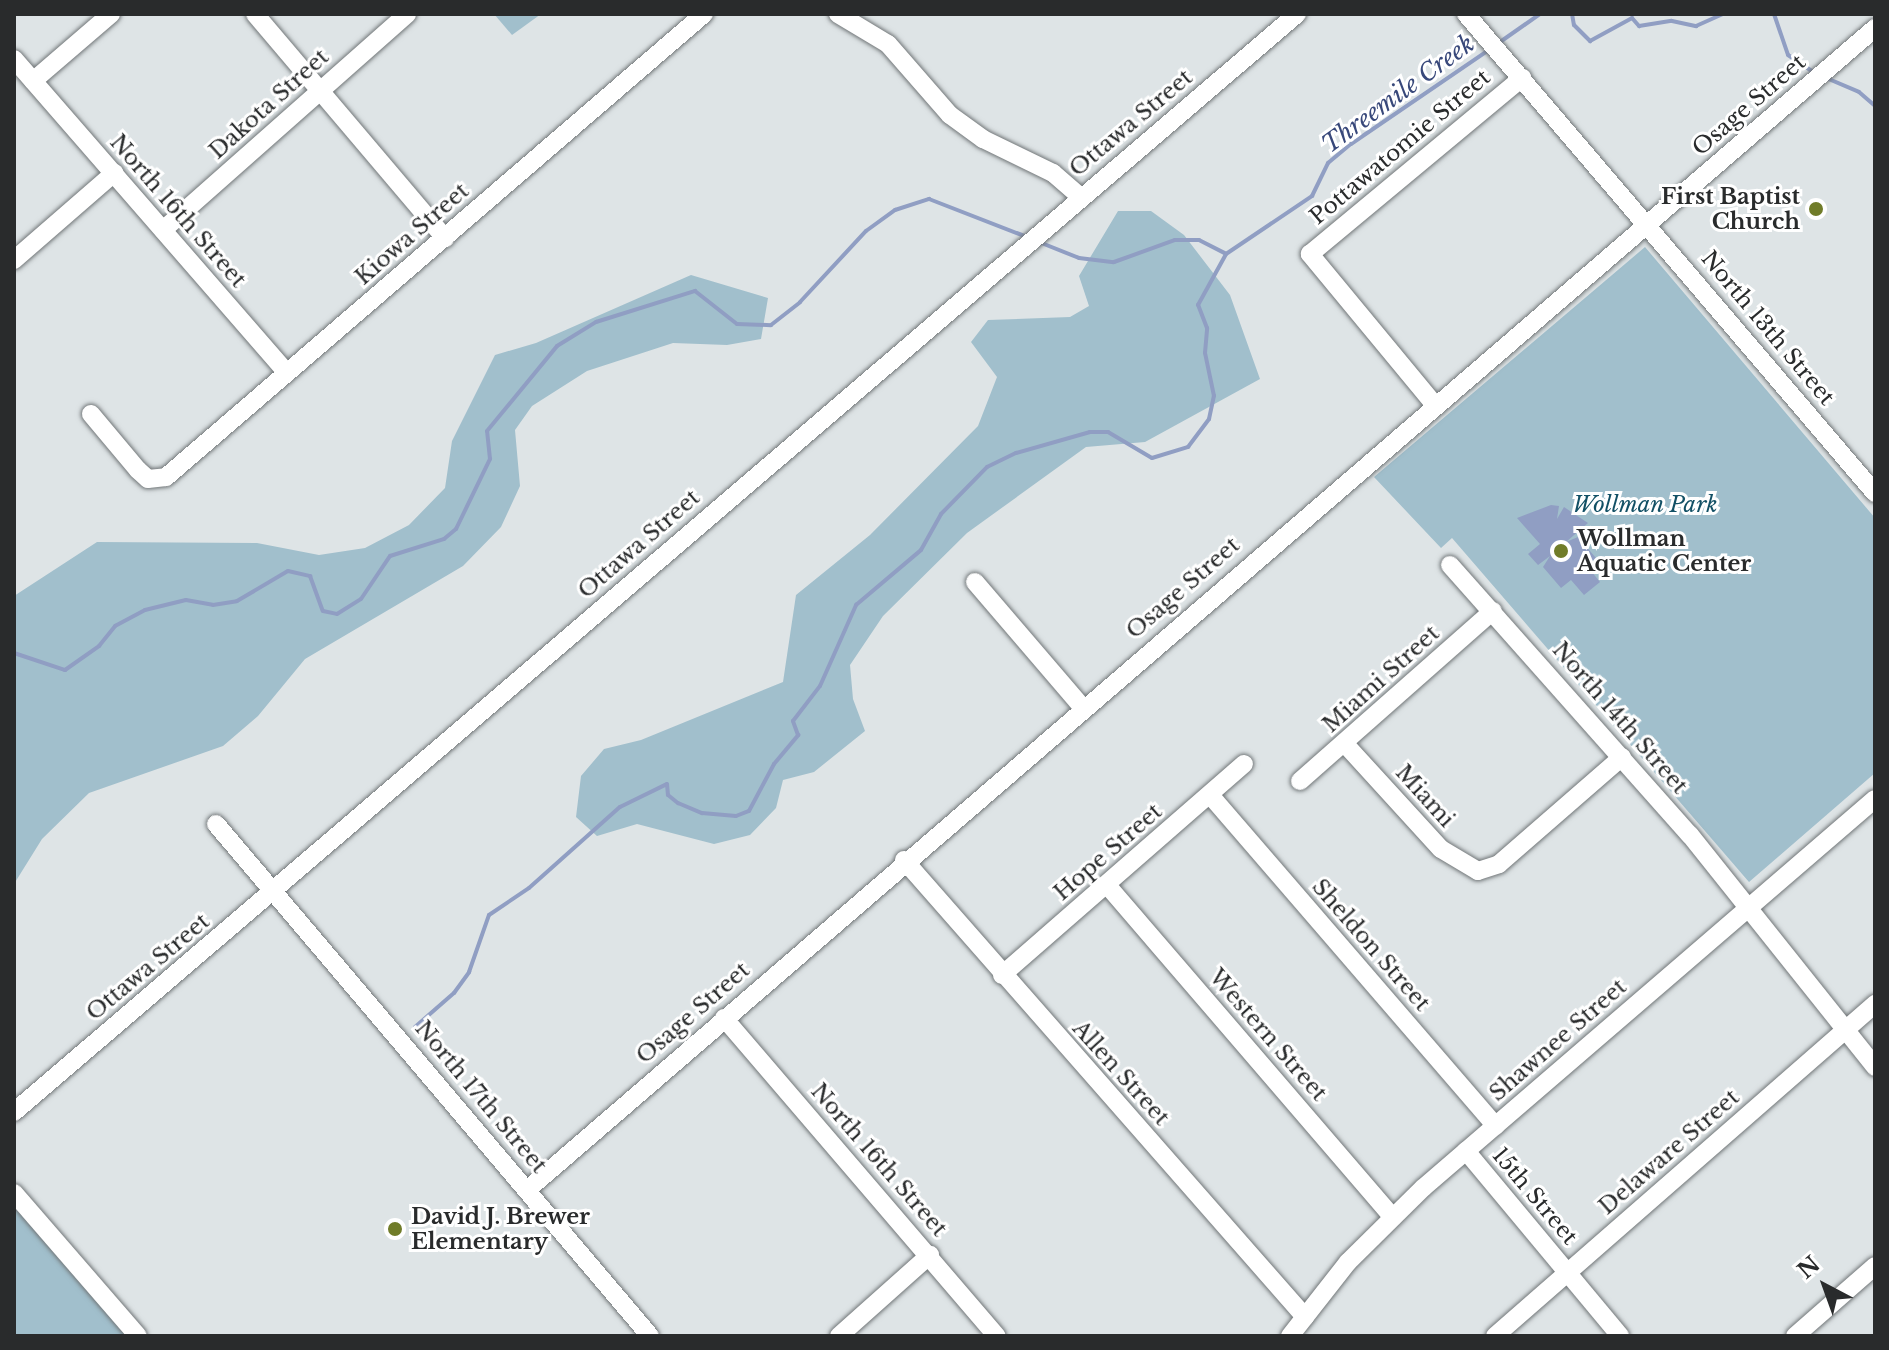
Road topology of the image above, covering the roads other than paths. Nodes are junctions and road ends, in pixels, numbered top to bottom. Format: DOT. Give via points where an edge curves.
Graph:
graph roads {
  1 [pos="111,14"];
  2 [pos="255,14"];
  3 [pos="407,14"];
  4 [pos="704,14"];
  5 [pos="838,14"];
  6 [pos="1297,14"];
  7 [pos="1471,20"];
  8 [pos="1875,28"];
  9 [pos="16,65"];
  10 [pos="1522,78"];
  11 [pos="33,81"];
  12 [pos="318,91"];
  13 [pos="114,173"];
  14 [pos="1081,197"];
  15 [pos="1649,224"];
  16 [pos="163,230"];
  17 [pos="445,238"];
  18 [pos="14,260"];
  19 [pos="287,373"];
  20 [pos="1434,404"];
  21 [pos="91,414"];
  22 [pos="1875,493"];
  23 [pos="1450,565"];
  24 [pos="975,582"];
  25 [pos="1493,611"];
  26 [pos="1082,707"];
  27 [pos="1345,744"];
  28 [pos="1622,757"];
  29 [pos="1244,764"];
  30 [pos="1300,781"];
  31 [pos="1210,795"];
  32 [pos="1875,799"];
  33 [pos="216,824"];
  34 [pos="904,860"];
  35 [pos="1107,885"];
  36 [pos="272,892"];
  37 [pos="1746,909"];
  38 [pos="1002,975"];
  39 [pos="1875,1004"];
  40 [pos="724,1018"];
  41 [pos="1845,1031"];
  42 [pos="1875,1067"];
  43 [pos="14,1112"];
  44 [pos="1496,1126"];
  45 [pos="1466,1151"];
  46 [pos="527,1190"];
  47 [pos="14,1193"];
  48 [pos="1393,1217"];
  49 [pos="930,1255"];
  50 [pos="1875,1266"];
  51 [pos="1567,1273"];
  52 [pos="1305,1317"];
  53 [pos="138,1336"];
  54 [pos="650,1336"];
  55 [pos="839,1336"];
  56 [pos="997,1336"];
  57 [pos="1290,1336"];
  58 [pos="1495,1336"];
  59 [pos="1620,1336"];
  60 [pos="1795,1336"];
  1 -- 11 [label="street"];
  2 -- 12 [label="street"];
  3 -- 12 [label="street, Dakota Street"];
  4 -- 17 [label="street, Kiowa Street"];
  5 -- 14 [label="street" via="888,44 950,115 983,139 1053,173"];
  6 -- 14 [label="street, Ottawa Street"];
  7 -- 10 [label="street, North 13th Street"];
  8 -- 15 [label="street, Osage Street"];
  9 -- 11 [label="street, North 16th Street"];
  10 -- 15 [label="street, North 13th Street"];
  10 -- 20 [label="street, Pottawatomie Street" via="1310,254"];
  11 -- 13 [label="street, North 16th Street"];
  12 -- 16 [label="street, Dakota Street"];
  12 -- 17 [label="street"];
  13 -- 16 [label="street, North 16th Street"];
  13 -- 18 [label="street"];
  14 -- 36 [label="street, Ottawa Street"];
  15 -- 20 [label="street, Osage Street"];
  15 -- 22 [label="street, North 13th Street"];
  16 -- 19 [label="street, North 16th Street"];
  17 -- 19 [label="street, Kiowa Street"];
  19 -- 21 [label="street, Kiowa Street" via="166,477 148,479"];
  20 -- 26 [label="street, Osage Street"];
  23 -- 25 [label="street, North 14th Street"];
  24 -- 26 [label="street"];
  25 -- 27 [label="street, Miami Street"];
  25 -- 28 [label="street, North 14th Street"];
  26 -- 34 [label="street, Osage Street"];
  27 -- 28 [label="street, Miami" via="1441,849 1478,871 1499,864"];
  27 -- 30 [label="street, Miami Street"];
  28 -- 37 [label="street, North 14th Street"];
  29 -- 31 [label="street, Hope Street"];
  31 -- 35 [label="street, Hope Street"];
  31 -- 44 [label="street, Sheldon Street"];
  32 -- 37 [label="street, Shawnee Street"];
  33 -- 36 [label="street, North 17th Street"];
  34 -- 38 [label="street, Allen Street"];
  34 -- 40 [label="street, Osage Street"];
  35 -- 38 [label="street, Hope Street"];
  35 -- 48 [label="street, Western Street"];
  36 -- 43 [label="street, Ottawa Street"];
  36 -- 46 [label="street, North 17th Street"];
  37 -- 41 [label="street, North 14th Street"];
  37 -- 44 [label="street, Shawnee Street"];
  38 -- 52 [label="street, Allen Street"];
  39 -- 41 [label="street, Delaware Street"];
  40 -- 46 [label="street, Osage Street"];
  40 -- 49 [label="street, North 16th Street"];
  41 -- 42 [label="street, North 14th Street"];
  41 -- 51 [label="street, Delaware Street"];
  44 -- 45 [label="street, Shawnee Street"];
  45 -- 48 [label="street, Shawnee Street"];
  45 -- 51 [label="street, 15th Street"];
  46 -- 54 [label="street, North 17th Street"];
  47 -- 53 [label="street"];
  48 -- 52 [label="street, Shawnee Street"];
  49 -- 55 [label="street"];
  49 -- 56 [label="street, North 16th Street"];
  50 -- 60 [label="street"];
  51 -- 58 [label="street, Delaware Street"];
  51 -- 59 [label="street, 15th Street"];
  52 -- 57 [label="street, Shawnee Street"];
}
